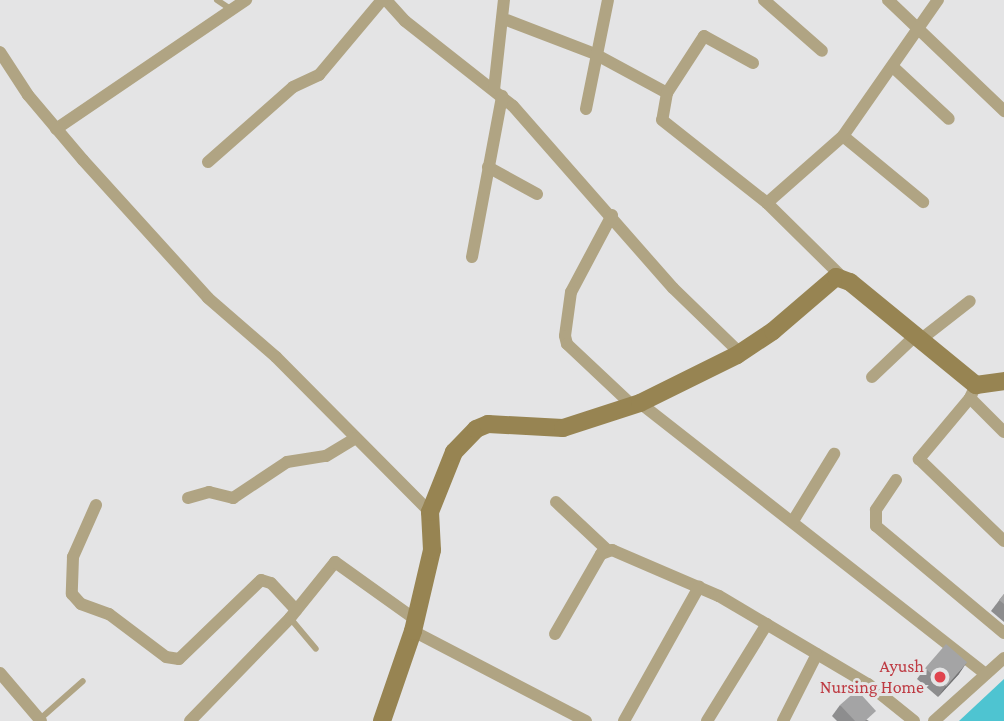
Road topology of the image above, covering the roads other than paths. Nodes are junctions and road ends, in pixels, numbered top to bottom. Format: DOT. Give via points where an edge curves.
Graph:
graph roads {
  1 [pos="217,0"];
  2 [pos="246,0"];
  3 [pos="384,0"];
  4 [pos="504,0"];
  5 [pos="608,0"];
  6 [pos="764,0"];
  7 [pos="888,0"];
  8 [pos="938,0"];
  9 [pos="232,10"];
  10 [pos="504,19"];
  11 [pos="918,29"];
  12 [pos="822,51"];
  13 [pos="0,52"];
  14 [pos="595,54"];
  15 [pos="753,63"];
  16 [pos="893,68"];
  17 [pos="498,93"];
  18 [pos="667,93"];
  19 [pos="586,109"];
  20 [pos="1004,111"];
  21 [pos="949,119"];
  22 [pos="56,128"];
  23 [pos="843,135"];
  24 [pos="208,162"];
  25 [pos="488,167"];
  26 [pos="537,194"];
  27 [pos="923,202"];
  28 [pos="767,203"];
  29 [pos="612,215"];
  30 [pos="472,257"];
  31 [pos="842,277"];
  32 [pos="970,302"];
  33 [pos="917,338"];
  34 [pos="740,353"];
  35 [pos="872,377"];
  36 [pos="1004,381"];
  37 [pos="973,392"];
  38 [pos="636,405"];
  39 [pos="1004,432"];
  40 [pos="356,439"];
  41 [pos="834,454"];
  42 [pos="896,480"];
  43 [pos="188,498"];
  44 [pos="556,502"];
  45 [pos="96,505"];
  46 [pos="430,512"];
  47 [pos="793,521"];
  48 [pos="1004,541"];
  49 [pos="606,549"];
  50 [pos="699,587"];
  51 [pos="293,614"];
  52 [pos="767,624"];
  53 [pos="415,625"];
  54 [pos="1004,633"];
  55 [pos="555,634"];
  56 [pos="317,649"];
  57 [pos="817,654"];
  58 [pos="1004,658"];
  59 [pos="0,673"];
  60 [pos="986,674"];
  61 [pos="83,681"];
  62 [pos="40,720"];
  63 [pos="190,721"];
  64 [pos="383,721"];
  65 [pos="586,721"];
  66 [pos="624,721"];
  67 [pos="707,721"];
  68 [pos="783,721"];
  69 [pos="914,721"];
  70 [pos="934,721"];
  1 -- 9 [label="lane"];
  2 -- 9 [label="street"];
  3 -- 17 [label="street"];
  3 -- 24 [label="street" via="319,75 293,87"];
  4 -- 10 [label="street"];
  5 -- 14 [label="street"];
  6 -- 12 [label="street"];
  7 -- 11 [label="street"];
  8 -- 11 [label="street"];
  9 -- 22 [label="street"];
  10 -- 14 [label="street"];
  10 -- 17 [label="street"];
  11 -- 16 [label="street"];
  11 -- 20 [label="street"];
  13 -- 22 [label="street"];
  14 -- 18 [label="street"];
  14 -- 19 [label="street"];
  15 -- 18 [label="street" via="704,36"];
  16 -- 21 [label="street"];
  16 -- 23 [label="street"];
  17 -- 25 [label="street"];
  17 -- 29 [label="street"];
  18 -- 28 [label="street" via="662,120"];
  22 -- 40 [label="street" via="208,298 276,357"];
  23 -- 27 [label="street"];
  23 -- 28 [label="street"];
  25 -- 26 [label="street"];
  25 -- 30 [label="street"];
  28 -- 31 [label="street"];
  29 -- 34 [label="street" via="673,288"];
  29 -- 38 [label="street" via="571,292 565,336 567,344"];
  31 -- 33 [label="street"];
  31 -- 34 [label="street" via="832,278 773,331"];
  32 -- 33 [label="street"];
  33 -- 35 [label="street"];
  33 -- 37 [label="street"];
  34 -- 38 [label="street"];
  36 -- 37 [label="street"];
  37 -- 39 [label="street"];
  37 -- 48 [label="street" via="919,459"];
  38 -- 46 [label="street" via="563,428 488,424 476,429 454,452"];
  38 -- 47 [label="street"];
  40 -- 43 [label="street" via="326,456 287,462 233,498 209,492"];
  40 -- 46 [label="street"];
  41 -- 47 [label="street"];
  42 -- 54 [label="street" via="876,510 876,526"];
  44 -- 49 [label="street"];
  45 -- 51 [label="street" via="73,557 72,594 81,604 109,614 166,657 179,659 261,580 271,583"];
  46 -- 53 [label="street" via="432,550"];
  47 -- 60 [label="street"];
  49 -- 50 [label="street"];
  49 -- 55 [label="street"];
  50 -- 52 [label="street"];
  50 -- 66 [label="street"];
  51 -- 53 [label="street" via="335,562"];
  51 -- 56 [label="lane"];
  51 -- 63 [label="street"];
  52 -- 57 [label="street"];
  52 -- 67 [label="street"];
  53 -- 64 [label="street"];
  53 -- 65 [label="street"];
  57 -- 68 [label="street"];
  57 -- 69 [label="street" via="868,684"];
  58 -- 60 [label="street"];
  59 -- 62 [label="street"];
  60 -- 70 [label="street"];
  61 -- 62 [label="lane"];
}
